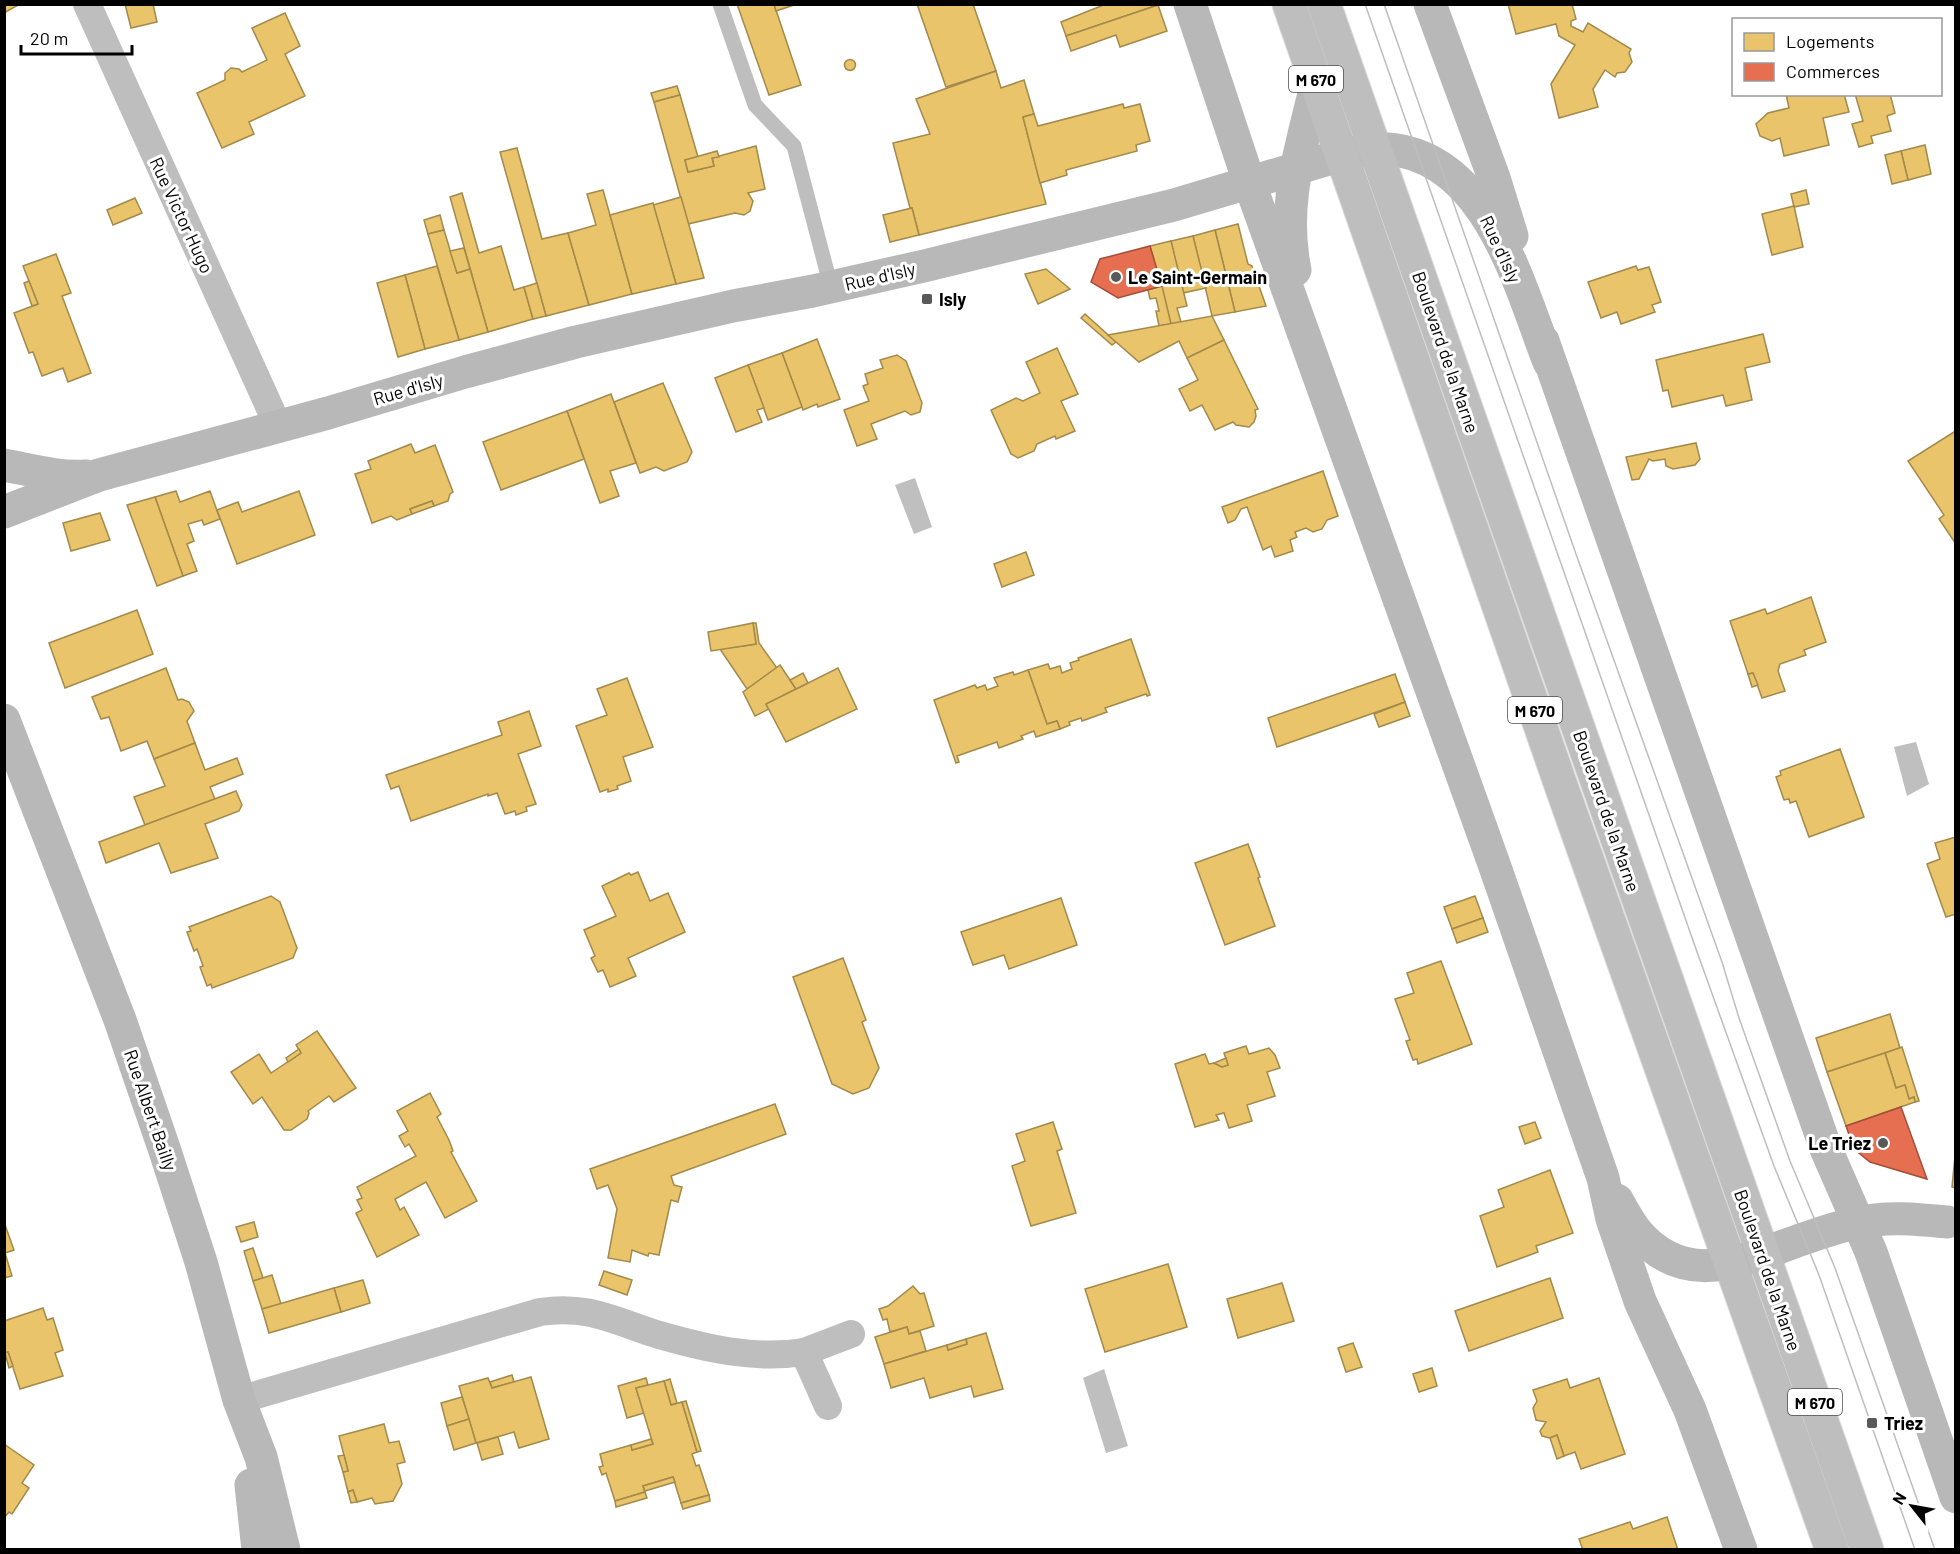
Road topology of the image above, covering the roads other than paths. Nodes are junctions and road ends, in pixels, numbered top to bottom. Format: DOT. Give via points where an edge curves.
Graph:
graph roads {
  1 [pos="87,4"];
  2 [pos="720,4"];
  3 [pos="1190,4"];
  4 [pos="1289,4"];
  5 [pos="1324,4"];
  6 [pos="1430,4"];
  7 [pos="1317,81"];
  8 [pos="1375,150"];
  9 [pos="1342,155"];
  10 [pos="1295,170"];
  11 [pos="1250,183"];
  12 [pos="831,287"];
  13 [pos="1549,362"];
  14 [pos="1318,371"];
  15 [pos="278,426"];
  16 [pos="4,465"];
  17 [pos="99,475"];
  18 [pos="4,512"];
  19 [pos="4,720"];
  20 [pos="1603,1178"];
  21 [pos="1843,1190"];
  22 [pos="1858,1222"];
  23 [pos="1951,1223"];
  24 [pos="1747,1259"];
  25 [pos="851,1334"];
  26 [pos="804,1353"];
  27 [pos="238,1400"];
  28 [pos="828,1406"];
  29 [pos="1956,1497"];
  30 [pos="258,1550"];
  31 [pos="284,1550"];
  32 [pos="1741,1550"];
  33 [pos="1832,1550"];
  34 [pos="1867,1550"];
  1 -- 15 [label="street, Rue Victor Hugo"];
  2 -- 12 [label="lane" via="755,105 794,146"];
  3 -- 11 [label="main road"];
  4 -- 7 [label="main road, Boulevard de la Marne / M 670"];
  5 -- 8 [label="main road, Boulevard de la Marne / M 670"];
  6 -- 13 [label="main road" via="1494,178"];
  7 -- 9 [label="main road, Boulevard de la Marne / M 670"];
  7 -- 10 [label="main road"];
  8 -- 9 [label="main road, Rue d'Isly"];
  8 -- 13 [label="main road, Rue d'Isly" via="1403,152 1431,163 1455,178 1473,196 1491,221"];
  8 -- 24 [label="main road, Boulevard de la Marne / M 670"];
  9 -- 10 [label="main road, Rue d'Isly"];
  9 -- 24 [label="main road, Boulevard de la Marne / M 670" via="1564,794"];
  10 -- 11 [label="main road, Rue d'Isly"];
  10 -- 14 [label="main road" via="1290,204 1291,251"];
  11 -- 12 [label="main road, Rue d'Isly" via="1163,208"];
  11 -- 14 [label="main road"];
  12 -- 15 [label="main road, Rue d'Isly" via="576,342"];
  13 -- 21 [label="main road"];
  14 -- 20 [label="main road"];
  15 -- 17 [label="main road, Rue d'Isly"];
  16 -- 17 [label="main road, Rue d'Isly" via="70,477"];
  17 -- 18 [label="main road, Rue d'Isly"];
  19 -- 27 [label="main road, Rue Albert Bailly" via="120,1020 201,1262"];
  20 -- 24 [label="main road" via="1635,1230 1662,1253 1679,1262 1718,1266"];
  20 -- 32 [label="main road" via="1612,1219 1640,1301 1690,1410"];
  21 -- 22 [label="main road"];
  21 -- 23 [label="main road"];
  21 -- 24 [label="main road" via="1801,1232"];
  22 -- 23 [label="main road" via="1897,1218"];
  22 -- 24 [label="main road"];
  22 -- 29 [label="main road"];
  24 -- 33 [label="main road, Boulevard de la Marne / M 670"];
  24 -- 34 [label="main road, Boulevard de la Marne / M 670"];
  25 -- 26 [label="street"];
  26 -- 27 [label="street" via="782,1356 721,1350 601,1315 558,1309"];
  26 -- 28 [label="street"];
  27 -- 30 [label="main road"];
  27 -- 31 [label="main road" via="261,1457"];
}
